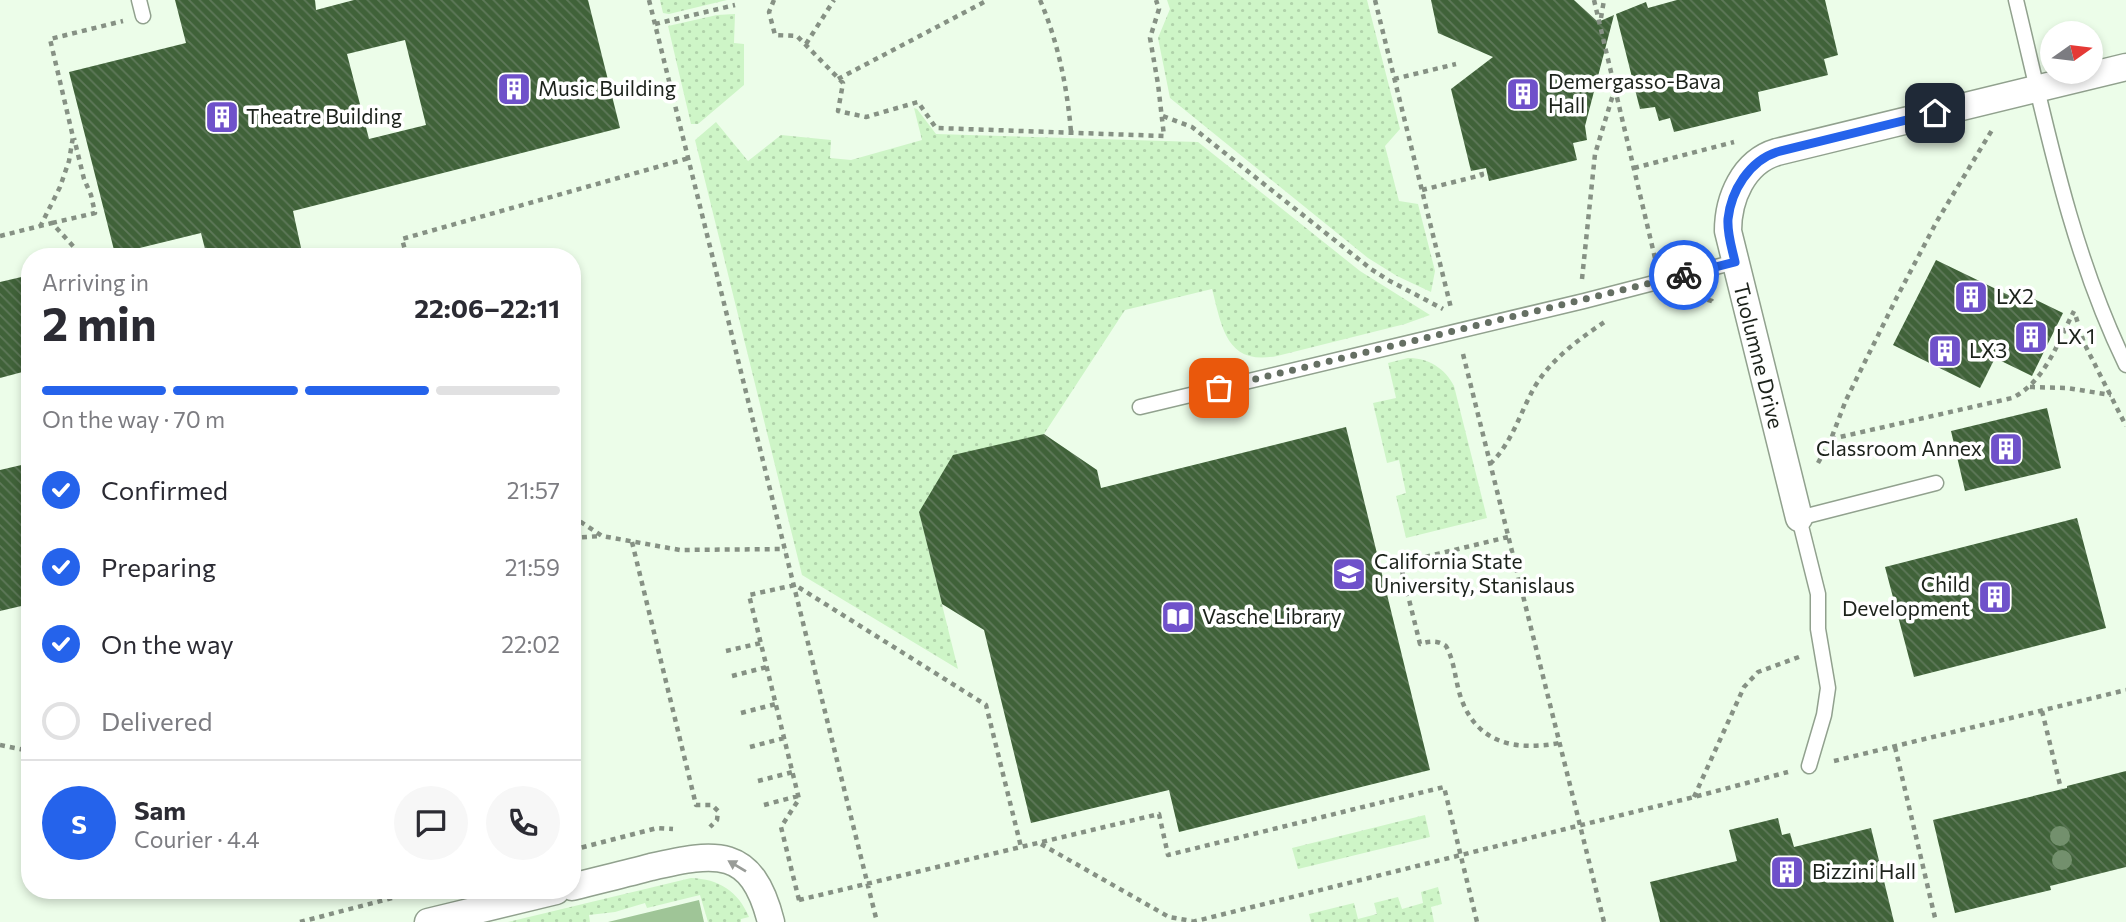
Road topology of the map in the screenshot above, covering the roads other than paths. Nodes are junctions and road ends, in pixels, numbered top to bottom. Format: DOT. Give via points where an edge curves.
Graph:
graph roads {
  1 [pos="139,0"];
  2 [pos="2015,0"];
  3 [pos="143,16"];
  4 [pos="2126,67"];
  5 [pos="2026,91"];
  6 [pos="1735,262"];
  7 [pos="2126,365"];
  8 [pos="1140,407"];
  9 [pos="1936,483"];
  10 [pos="1799,518"];
  11 [pos="1809,766"];
  12 [pos="581,885"];
  13 [pos="523,899"];
  14 [pos="428,922"];
  15 [pos="771,922"];
  1 -- 3 [label="lane"];
  2 -- 5 [label="lane"];
  4 -- 5 [label="street, Tuolumne Drive"];
  5 -- 6 [label="street, Tuolumne Drive" via="1759,160 1742,180 1730,212 1728,232"];
  5 -- 7 [label="lane" via="2084,267"];
  6 -- 8 [label="lane"];
  6 -- 10 [label="street, Tuolumne Drive"];
  9 -- 10 [label="lane"];
  10 -- 11 [label="lane" via="1818,594 1818,629 1828,688"];
  15 -- 12 [label="street, one-way" via="761,890 746,871 713,856"];
  13 -- 14 [label="street"];
}
